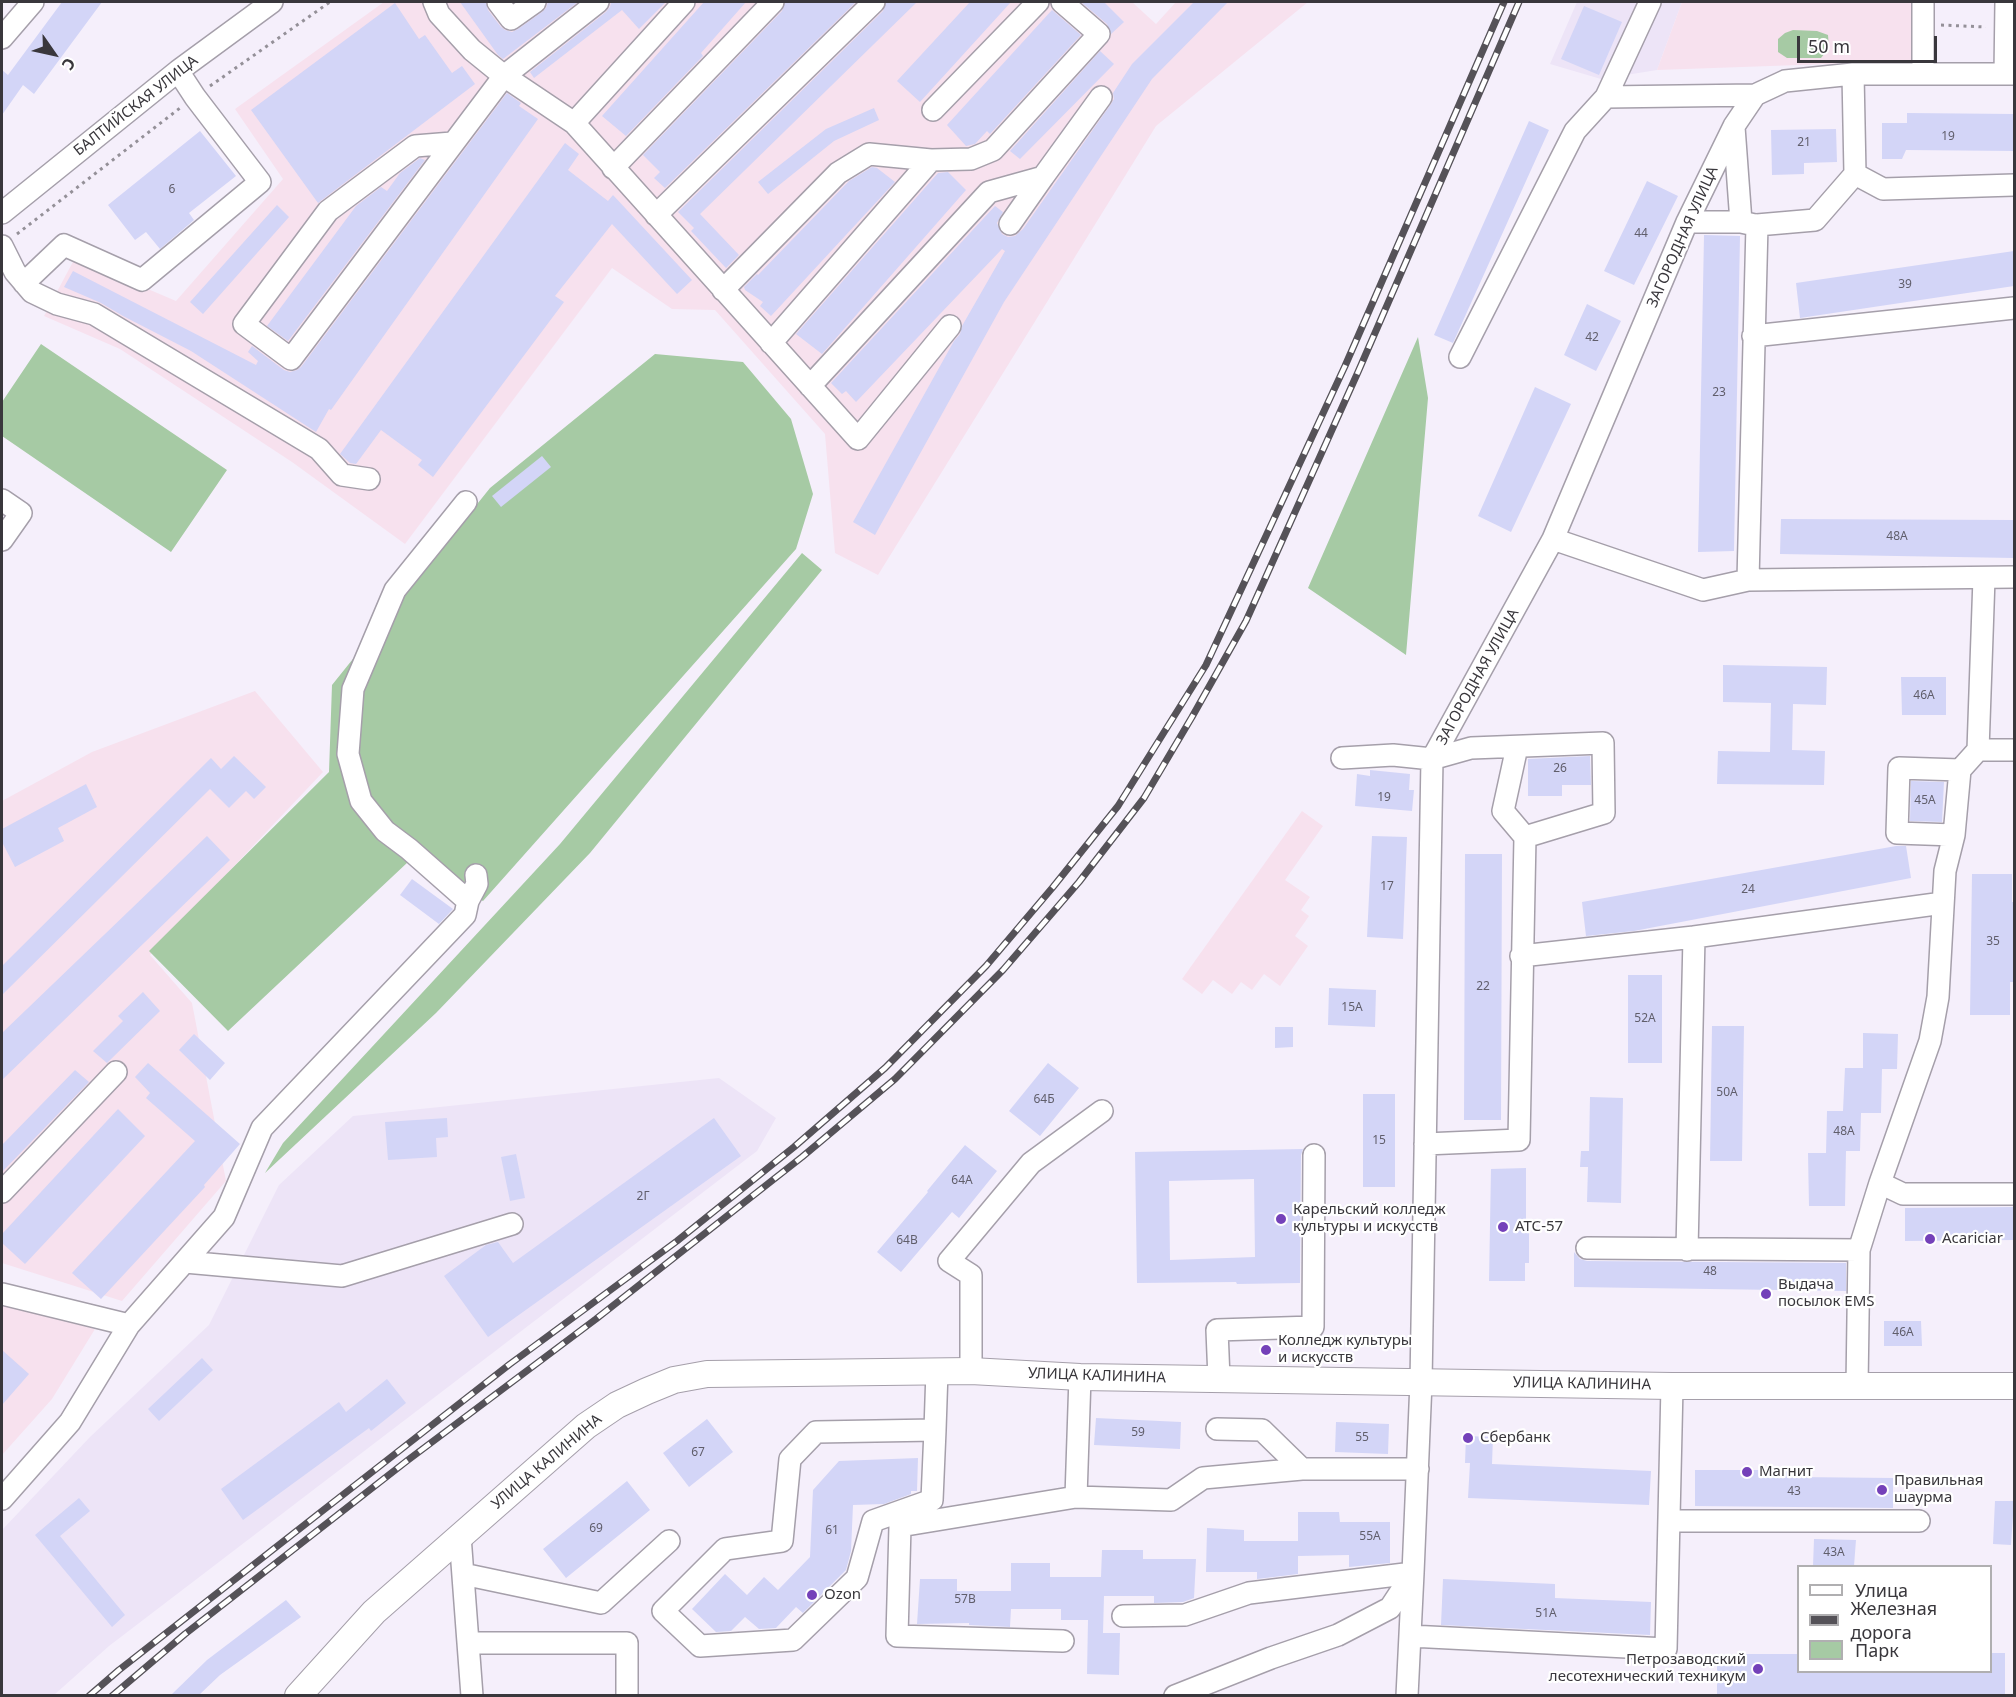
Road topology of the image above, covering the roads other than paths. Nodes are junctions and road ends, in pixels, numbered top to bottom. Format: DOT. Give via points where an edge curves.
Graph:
graph roads {
  1 [pos="33,2"];
  2 [pos="272,2"];
  3 [pos="434,2"];
  4 [pos="498,2"];
  5 [pos="535,2"];
  6 [pos="598,2"];
  7 [pos="684,2"];
  8 [pos="773,2"];
  9 [pos="874,2"];
  10 [pos="1038,2"];
  11 [pos="1062,2"];
  12 [pos="1650,2"];
  13 [pos="1923,2"];
  14 [pos="2006,2"];
  15 [pos="247,11"];
  16 [pos="2,38"];
  17 [pos="178,71"];
  18 [pos="1923,73"];
  19 [pos="1853,74"];
  20 [pos="2010,74"];
  21 [pos="504,76"];
  22 [pos="1755,95"];
  23 [pos="1101,97"];
  24 [pos="1606,97"];
  25 [pos="933,110"];
  26 [pos="574,123"];
  27 [pos="1734,126"];
  28 [pos="452,143"];
  29 [pos="931,160"];
  30 [pos="614,168"];
  31 [pos="1855,174"];
  32 [pos="1043,177"];
  33 [pos="2014,185"];
  34 [pos="2,213"];
  35 [pos="656,215"];
  36 [pos="1687,222"];
  37 [pos="1010,224"];
  38 [pos="1749,224"];
  39 [pos="2,246"];
  40 [pos="24,284"];
  41 [pos="723,290"];
  42 [pos="2014,308"];
  43 [pos="950,326"];
  44 [pos="1753,336"];
  45 [pos="771,343"];
  46 [pos="1460,357"];
  47 [pos="810,386"];
  48 [pos="369,479"];
  49 [pos="2,500"];
  50 [pos="466,502"];
  51 [pos="2,540"];
  52 [pos="1553,540"];
  53 [pos="2014,577"];
  54 [pos="1984,578"];
  55 [pos="1748,580"];
  56 [pos="1517,747"];
  57 [pos="1978,750"];
  58 [pos="2014,750"];
  59 [pos="1342,758"];
  60 [pos="1432,759"];
  61 [pos="1960,770"];
  62 [pos="1954,835"];
  63 [pos="1525,837"];
  64 [pos="476,875"];
  65 [pos="468,901"];
  66 [pos="1943,903"];
  67 [pos="1694,937"];
  68 [pos="1521,956"];
  69 [pos="116,1072"];
  70 [pos="1102,1111"];
  71 [pos="1425,1144"];
  72 [pos="1314,1155"];
  73 [pos="1880,1183"];
  74 [pos="2,1192"];
  75 [pos="2014,1194"];
  76 [pos="512,1224"];
  77 [pos="1587,1248"];
  78 [pos="1686,1250"];
  79 [pos="1859,1250"];
  80 [pos="185,1262"];
  81 [pos="2,1294"];
  82 [pos="129,1325"];
  83 [pos="937,1371"];
  84 [pos="971,1371"];
  85 [pos="1080,1377"];
  86 [pos="1219,1379"];
  87 [pos="1421,1382"];
  88 [pos="1672,1386"];
  89 [pos="1857,1386"];
  90 [pos="2014,1386"];
  91 [pos="1217,1429"];
  92 [pos="935,1430"];
  93 [pos="1302,1469"];
  94 [pos="1418,1469"];
  95 [pos="1076,1497"];
  96 [pos="2,1499"];
  97 [pos="1670,1521"];
  98 [pos="1919,1521"];
  99 [pos="460,1536"];
  100 [pos="669,1541"];
  101 [pos="463,1574"];
  102 [pos="1413,1574"];
  103 [pos="1123,1616"];
  104 [pos="1410,1636"];
  105 [pos="1063,1641"];
  106 [pos="468,1644"];
  107 [pos="298,1695"];
  108 [pos="472,1695"];
  109 [pos="627,1695"];
  110 [pos="1175,1695"];
  111 [pos="1407,1695"];
  1 -- 16 [label="street"];
  2 -- 15 [label="street, БАЛТИЙСКАЯ УЛИЦА"];
  3 -- 21 [label="street" via="439,14 472,50"];
  4 -- 5 [label="street" via="511,19"];
  6 -- 21 [label="street"];
  7 -- 26 [label="street"];
  8 -- 30 [label="street"];
  9 -- 35 [label="street"];
  10 -- 25 [label="street"];
  11 -- 29 [label="street" via="1099,34 993,150 971,159"];
  12 -- 24 [label="street"];
  13 -- 18 [label="street"];
  14 -- 20 [label="street"];
  15 -- 17 [label="street, БАЛТИЙСКАЯ УЛИЦА"];
  17 -- 34 [label="street, БАЛТИЙСКАЯ УЛИЦА"];
  17 -- 40 [label="street" via="260,182 142,280 64,245"];
  18 -- 19 [label="street"];
  18 -- 20 [label="street"];
  19 -- 22 [label="street" via="1785,81"];
  19 -- 31 [label="street"];
  21 -- 26 [label="street"];
  21 -- 28 [label="street"];
  22 -- 24 [label="street"];
  22 -- 27 [label="street, ЗАГОРОДНАЯ УЛИЦА"];
  23 -- 32 [label="street"];
  24 -- 46 [label="street" via="1575,130"];
  26 -- 30 [label="street"];
  27 -- 36 [label="street, ЗАГОРОДНАЯ УЛИЦА"];
  27 -- 38 [label="street"];
  28 -- 28 [label="street" via="415,146 328,211 244,324 291,359"];
  29 -- 41 [label="street" via="869,154 838,173"];
  29 -- 45 [label="street"];
  30 -- 35 [label="street"];
  31 -- 33 [label="street" via="1883,189"];
  31 -- 38 [label="street" via="1815,220"];
  32 -- 37 [label="street"];
  32 -- 47 [label="street" via="989,192"];
  35 -- 41 [label="street"];
  36 -- 38 [label="street"];
  36 -- 52 [label="street, ЗАГОРОДНАЯ УЛИЦА"];
  38 -- 44 [label="street"];
  39 -- 40 [label="street"];
  40 -- 48 [label="street" via="57,304 94,314 319,449 342,475"];
  41 -- 45 [label="street"];
  42 -- 44 [label="street"];
  43 -- 47 [label="street" via="858,439"];
  44 -- 55 [label="street"];
  45 -- 47 [label="street"];
  49 -- 51 [label="street" via="21,513"];
  50 -- 65 [label="street" via="395,590 353,689 348,754 361,801 385,831"];
  52 -- 55 [label="street" via="1703,590"];
  52 -- 60 [label="street, ЗАГОРОДНАЯ УЛИЦА"];
  53 -- 54 [label="street"];
  54 -- 55 [label="street"];
  54 -- 57 [label="street"];
  56 -- 60 [label="street" via="1471,748"];
  56 -- 63 [label="street" via="1503,811"];
  56 -- 63 [label="street" via="1604,743 1604,813"];
  57 -- 58 [label="street"];
  57 -- 61 [label="street"];
  59 -- 60 [label="street" via="1393,754"];
  60 -- 71 [label="street, ЗАГОРОДНАЯ УЛИЦА"];
  61 -- 62 [label="street"];
  61 -- 62 [label="street" via="1899,768 1898,833"];
  62 -- 66 [label="street" via="1945,871"];
  63 -- 68 [label="street"];
  64 -- 65 [label="street" via="477,884"];
  65 -- 80 [label="street" via="465,915 262,1128 224,1217"];
  66 -- 67 [label="street"];
  66 -- 73 [label="street" via="1938,997 1930,1041"];
  67 -- 68 [label="street"];
  67 -- 78 [label="street"];
  68 -- 71 [label="street" via="1519,1140"];
  69 -- 74 [label="street"];
  70 -- 84 [label="street" via="1031,1163 949,1261 971,1275"];
  71 -- 87 [label="street, ЗАГОРОДНАЯ УЛИЦА"];
  72 -- 86 [label="street" via="1313,1327 1217,1330"];
  73 -- 75 [label="street" via="1903,1194"];
  73 -- 79 [label="street"];
  76 -- 80 [label="street" via="342,1275"];
  77 -- 78 [label="street"];
  78 -- 79 [label="street"];
  79 -- 89 [label="street"];
  80 -- 82 [label="street"];
  81 -- 82 [label="street"];
  82 -- 96 [label="street" via="70,1422"];
  83 -- 84 [label="main road, УЛИЦА КАЛИНИНА"];
  83 -- 92 [label="street"];
  83 -- 99 [label="main road, УЛИЦА КАЛИНИНА" via="707,1374 674,1380 617,1405 586,1426"];
  84 -- 85 [label="main road, УЛИЦА КАЛИНИНА"];
  85 -- 86 [label="main road, УЛИЦА КАЛИНИНА"];
  85 -- 95 [label="street"];
  86 -- 87 [label="main road, УЛИЦА КАЛИНИНА"];
  87 -- 88 [label="main road, УЛИЦА КАЛИНИНА"];
  87 -- 94 [label="street, ЗАГОРОДНАЯ УЛИЦА"];
  88 -- 89 [label="main road, УЛИЦА КАЛИНИНА"];
  88 -- 97 [label="street"];
  89 -- 90 [label="main road, УЛИЦА КАЛИНИНА"];
  91 -- 93 [label="street" via="1262,1430"];
  92 -- 92 [label="street" via="932,1500 873,1521 857,1578 793,1640 700,1646 663,1611 725,1549 782,1541 790,1459 816,1432"];
  93 -- 94 [label="street"];
  93 -- 95 [label="street" via="1203,1478 1171,1500"];
  94 -- 102 [label="street, ЗАГОРОДНАЯ УЛИЦА"];
  95 -- 105 [label="street" via="900,1526 897,1636"];
  97 -- 98 [label="street"];
  97 -- 104 [label="street" via="1666,1649"];
  99 -- 101 [label="street"];
  99 -- 107 [label="main road, УЛИЦА КАЛИНИНА" via="374,1612"];
  100 -- 101 [label="street" via="601,1603"];
  101 -- 106 [label="street"];
  102 -- 103 [label="street" via="1249,1593 1185,1615"];
  102 -- 104 [label="street, ЗАГОРОДНАЯ УЛИЦА"];
  102 -- 110 [label="street" via="1390,1608 1338,1635"];
  104 -- 111 [label="street, ЗАГОРОДНАЯ УЛИЦА"];
  106 -- 108 [label="street"];
  106 -- 109 [label="street" via="627,1643"];
}
